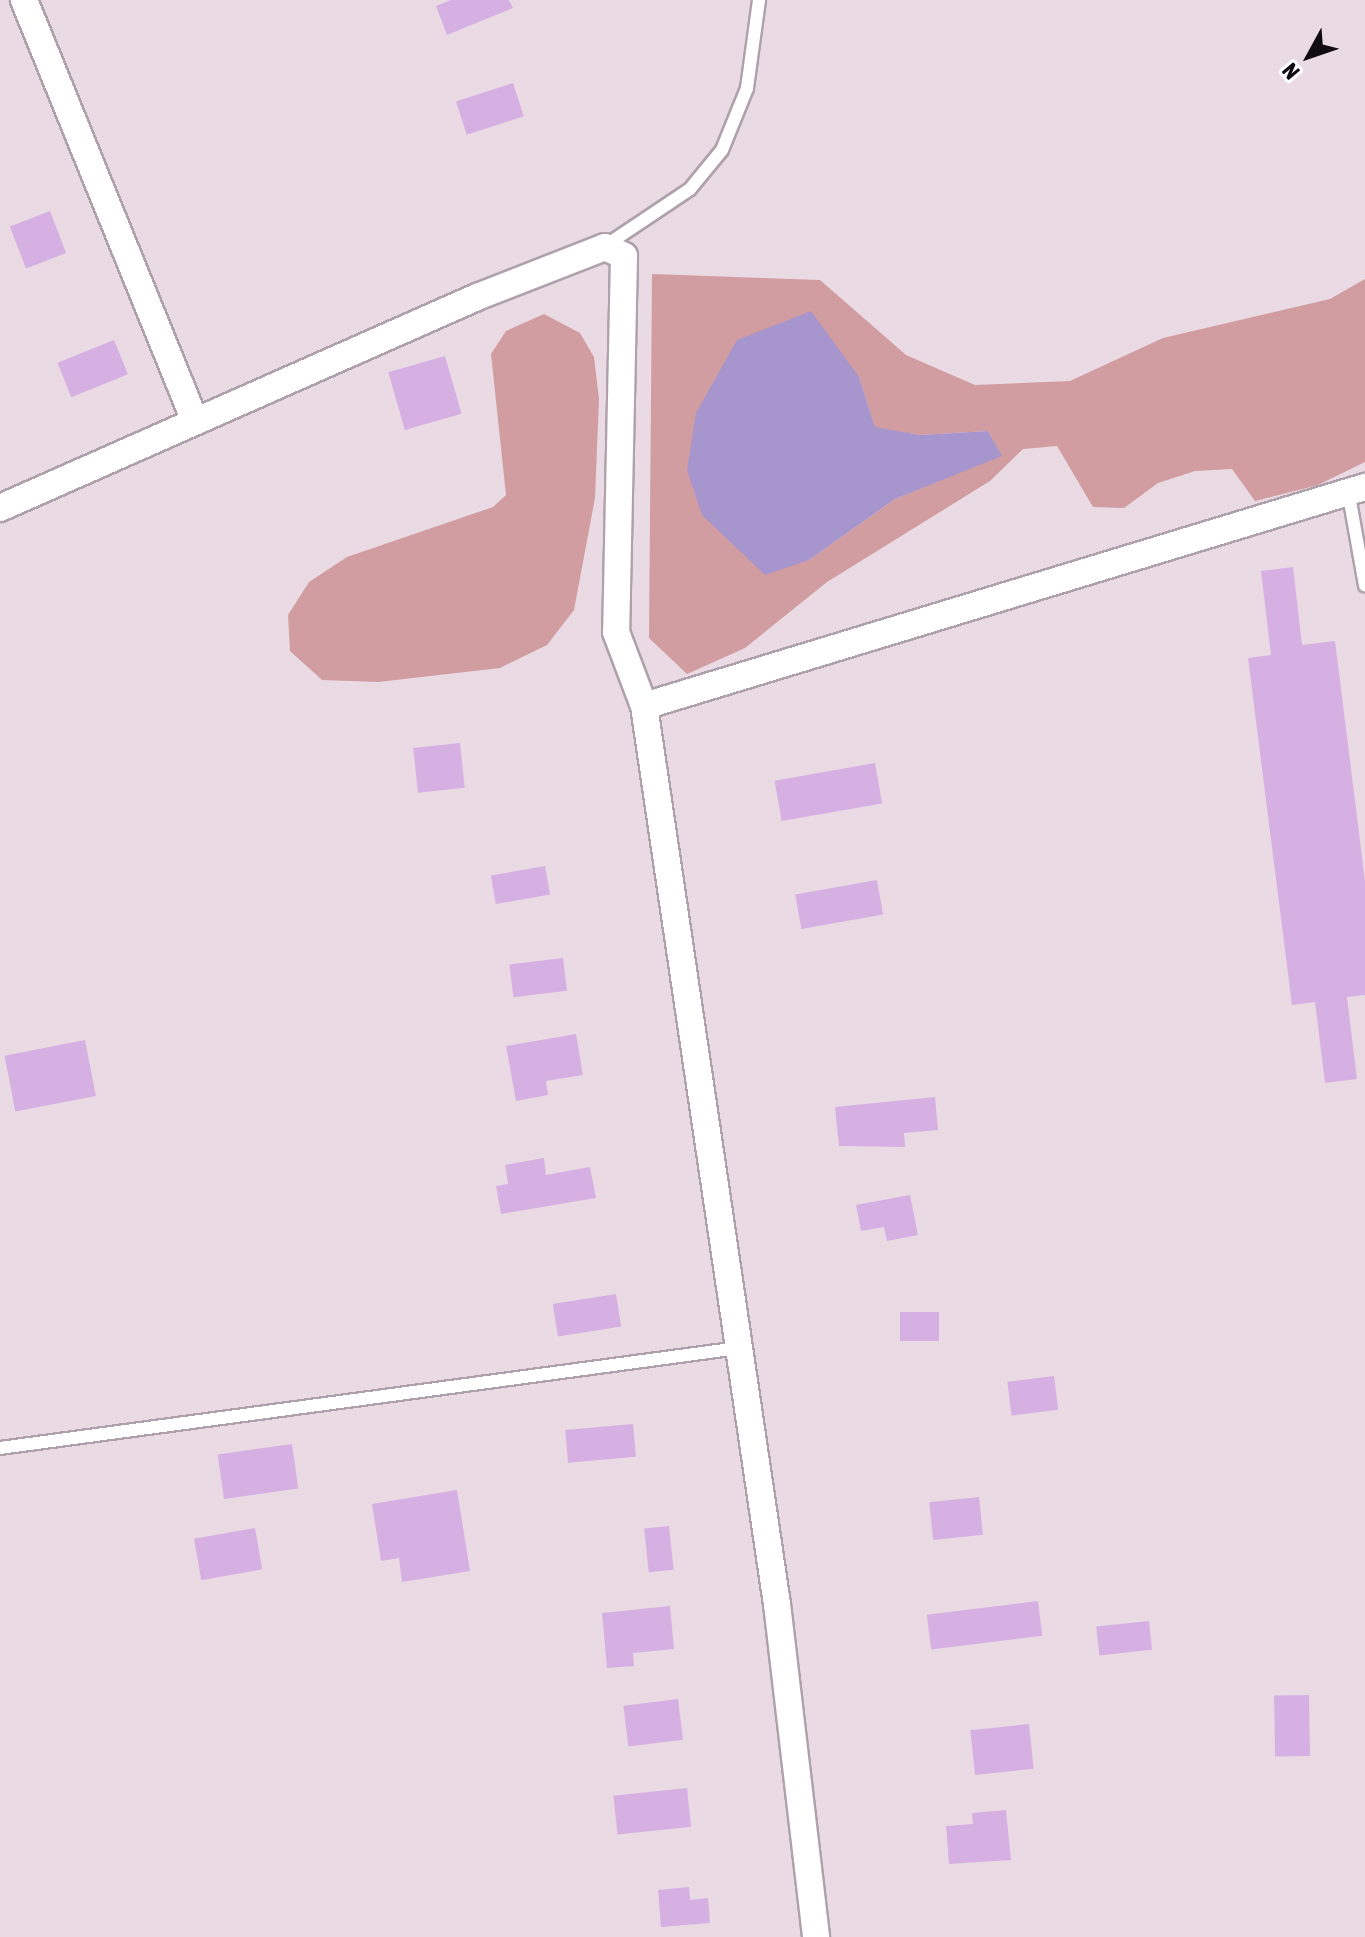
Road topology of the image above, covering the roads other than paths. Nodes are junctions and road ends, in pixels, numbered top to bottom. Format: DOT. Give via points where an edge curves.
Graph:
graph roads {
  1 [pos="24,0"];
  2 [pos="748,0"];
  3 [pos="758,5"];
  4 [pos="605,247"];
  5 [pos="194,419"];
  6 [pos="1357,488"];
  7 [pos="0,508"];
  8 [pos="1365,585"];
  9 [pos="644,706"];
  10 [pos="739,1348"];
  11 [pos="0,1448"];
  12 [pos="816,1937"];
  1 -- 5 [label="street"];
  2 -- 3 [label="lane"];
  3 -- 4 [label="lane" via="747,88 722,150 690,189"];
  4 -- 5 [label="street"];
  4 -- 9 [label="street" via="624,256 616,632"];
  5 -- 7 [label="street"];
  6 -- 8 [label="lane"];
  6 -- 9 [label="street"];
  9 -- 10 [label="street"];
  10 -- 11 [label="lane"];
  10 -- 12 [label="street"];
}
